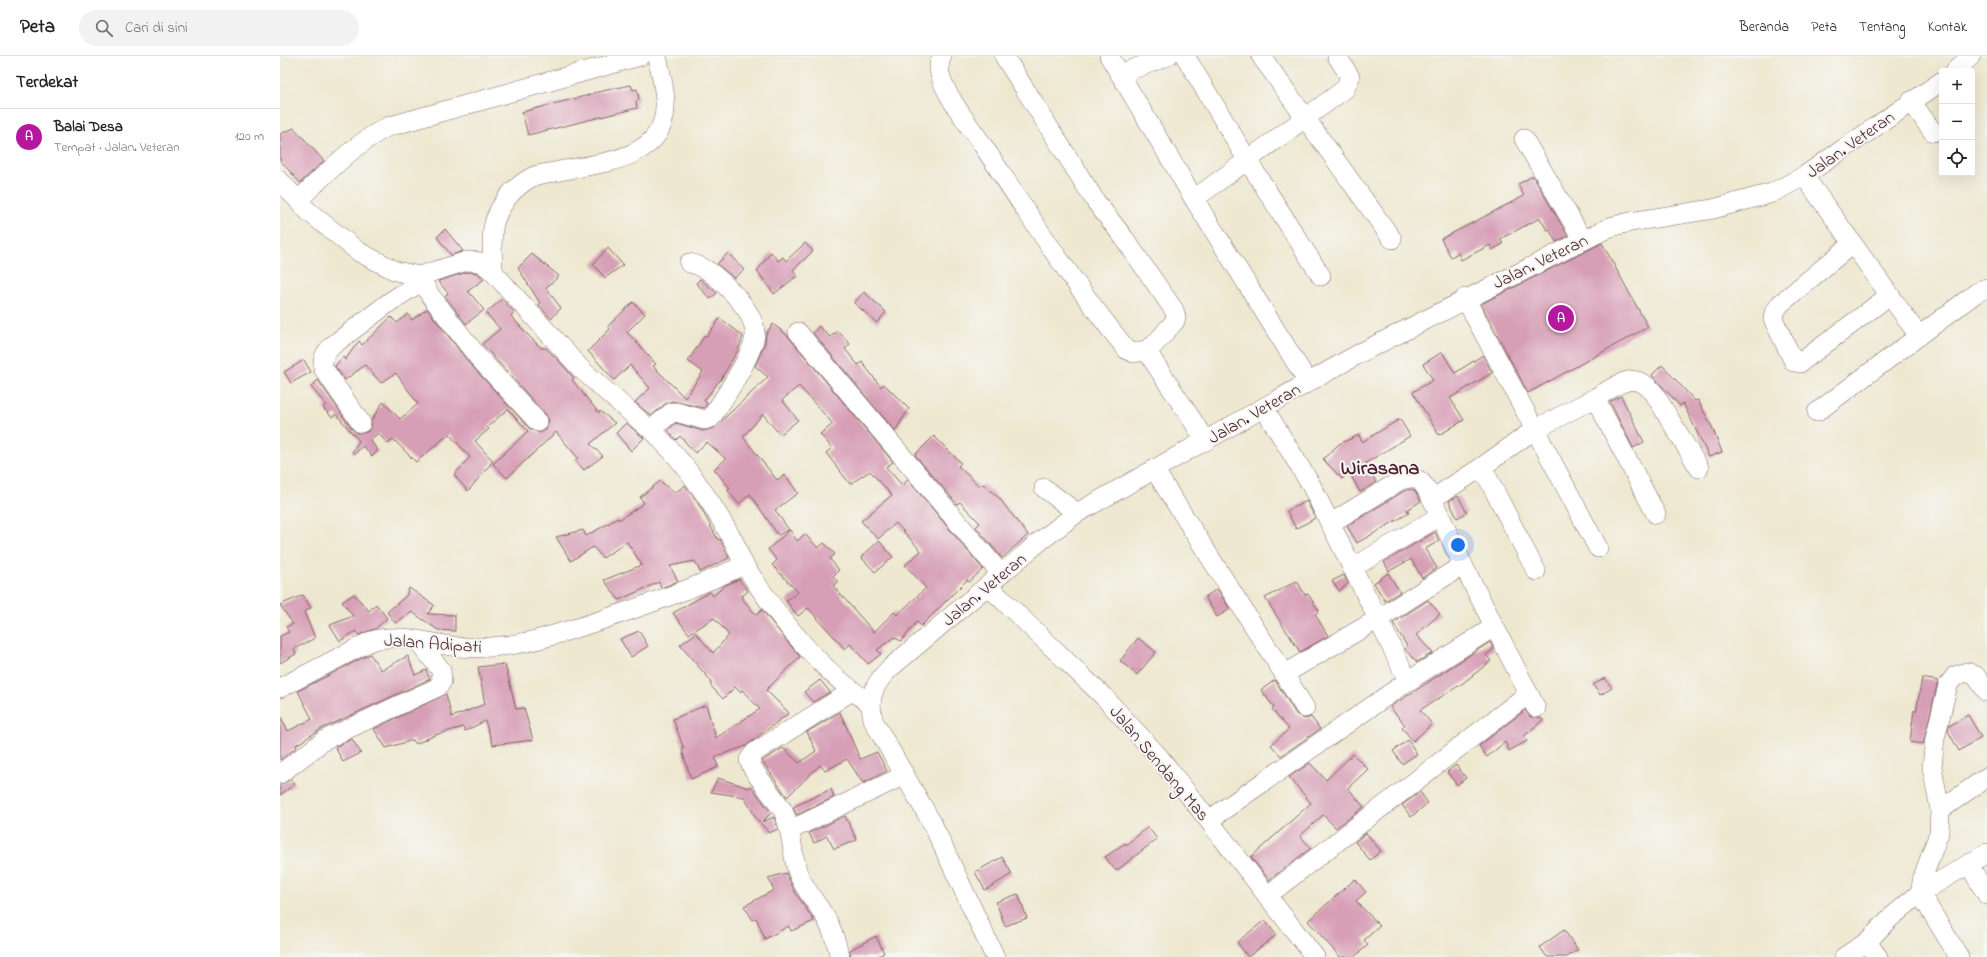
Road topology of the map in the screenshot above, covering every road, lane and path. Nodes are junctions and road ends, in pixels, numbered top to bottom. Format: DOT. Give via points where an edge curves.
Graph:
graph roads {
  1 [pos="640,56"];
  2 [pos="657,56"];
  3 [pos="942,56"];
  4 [pos="1004,56"];
  5 [pos="1109,56"];
  6 [pos="1168,56"];
  7 [pos="1185,56"];
  8 [pos="1261,56"];
  9 [pos="1337,56"];
  10 [pos="1972,56"];
  11 [pos="1959,68"];
  12 [pos="1120,74"];
  13 [pos="1939,83"];
  14 [pos="1911,101"];
  15 [pos="1304,119"];
  16 [pos="1932,132"];
  17 [pos="1524,139"];
  18 [pos="1248,161"];
  19 [pos="1804,176"];
  20 [pos="280,181"];
  21 [pos="1194,199"];
  22 [pos="298,200"];
  23 [pos="1392,240"];
  24 [pos="1583,240"];
  25 [pos="1852,244"];
  26 [pos="689,262"];
  27 [pos="493,272"];
  28 [pos="1321,276"];
  29 [pos="420,279"];
  30 [pos="1987,288"];
  31 [pos="1890,295"];
  32 [pos="1465,298"];
  33 [pos="798,332"];
  34 [pos="1918,336"];
  35 [pos="1146,350"];
  36 [pos="1308,382"];
  37 [pos="1595,398"];
  38 [pos="1264,408"];
  39 [pos="1817,412"];
  40 [pos="538,422"];
  41 [pos="361,423"];
  42 [pos="652,429"];
  43 [pos="1534,430"];
  44 [pos="1206,441"];
  45 [pos="1482,467"];
  46 [pos="1699,468"];
  47 [pos="1154,469"];
  48 [pos="1044,488"];
  49 [pos="1432,499"];
  50 [pos="1077,513"];
  51 [pos="1656,514"];
  52 [pos="1440,516"];
  53 [pos="1331,523"];
  54 [pos="1598,548"];
  55 [pos="744,565"];
  56 [pos="1463,565"];
  57 [pos="1352,568"];
  58 [pos="1536,572"];
  59 [pos="994,580"];
  60 [pos="1378,619"];
  61 [pos="1494,627"];
  62 [pos="418,640"];
  63 [pos="1284,674"];
  64 [pos="1408,681"];
  65 [pos="280,688"];
  66 [pos="852,691"];
  67 [pos="1987,692"];
  68 [pos="871,704"];
  69 [pos="1305,708"];
  70 [pos="280,774"];
  71 [pos="905,775"];
  72 [pos="1987,778"];
  73 [pos="1940,810"];
  74 [pos="1209,820"];
  75 [pos="790,830"];
  76 [pos="1987,853"];
  77 [pos="1969,865"];
  78 [pos="1920,894"];
  79 [pos="1987,895"];
  80 [pos="1267,896"];
  81 [pos="1873,950"];
  82 [pos="840,957"];
  83 [pos="995,957"];
  84 [pos="1315,957"];
  85 [pos="1844,957"];
  86 [pos="1959,957"];
  1 -- 22 [label="street" via="387,127 351,151"];
  2 -- 27 [label="street" via="665,107 661,126 651,142 642,150 624,157 533,176 511,191 494,222"];
  3 -- 35 [label="street" via="938,64 940,74 951,97 1020,203 1077,285 1127,350 1134,353"];
  4 -- 35 [label="street" via="1096,202 1174,310 1175,321"];
  5 -- 12 [label="street"];
  6 -- 12 [label="street"];
  7 -- 18 [label="street"];
  8 -- 15 [label="street"];
  9 -- 15 [label="street" via="1350,77 1348,84 1345,89"];
  10 -- 11 [label="street"];
  12 -- 21 [label="street"];
  13 -- 14 [label="street, Jalan. Veteran"];
  14 -- 16 [label="street"];
  14 -- 19 [label="street, Jalan. Veteran"];
  15 -- 18 [label="street"];
  15 -- 23 [label="street"];
  17 -- 24 [label="street"];
  18 -- 21 [label="street"];
  18 -- 28 [label="street"];
  19 -- 24 [label="street, Jalan. Veteran" via="1772,193 1742,202 1630,222 1610,227"];
  19 -- 25 [label="street"];
  20 -- 22 [label="street"];
  21 -- 36 [label="street"];
  22 -- 29 [label="street" via="359,252 396,271"];
  24 -- 32 [label="street, Jalan. Veteran"];
  25 -- 31 [label="street"];
  25 -- 31 [label="street" via="1780,304 1774,313 1773,320 1794,362 1800,363"];
  26 -- 42 [label="street" via="706,269 734,294 749,315 755,330 755,341 711,418 705,420 672,412"];
  27 -- 29 [label="street" via="481,262 467,261"];
  27 -- 42 [label="street" via="582,370"];
  29 -- 40 [label="street" via="478,358"];
  29 -- 41 [label="street" via="325,353 323,368"];
  30 -- 34 [label="street"];
  31 -- 34 [label="street"];
  32 -- 36 [label="street, Jalan. Veteran"];
  32 -- 43 [label="street"];
  33 -- 59 [label="street, Jalan Sendang Mas"];
  34 -- 39 [label="street"];
  35 -- 44 [label="street"];
  36 -- 38 [label="street, Jalan. Veteran"];
  37 -- 43 [label="street"];
  37 -- 46 [label="street" via="1631,380 1647,384"];
  37 -- 51 [label="street"];
  38 -- 44 [label="street, Jalan. Veteran"];
  38 -- 53 [label="street"];
  42 -- 55 [label="street" via="711,500"];
  43 -- 45 [label="street"];
  43 -- 54 [label="street"];
  44 -- 47 [label="street, Jalan. Veteran"];
  45 -- 49 [label="street"];
  45 -- 58 [label="street"];
  47 -- 50 [label="street, Jalan. Veteran"];
  47 -- 63 [label="street"];
  48 -- 50 [label="street"];
  49 -- 52 [label="street"];
  49 -- 53 [label="street" via="1426,486 1418,479 1410,477 1399,481"];
  50 -- 59 [label="street, Jalan. Veteran"];
  52 -- 56 [label="street"];
  52 -- 57 [label="street"];
  53 -- 57 [label="street"];
  55 -- 62 [label="street, Jalan Adipati" via="700,585 526,643 482,648"];
  55 -- 66 [label="street" via="773,607 805,645"];
  56 -- 60 [label="street"];
  56 -- 61 [label="street"];
  57 -- 60 [label="street"];
  59 -- 68 [label="street, Jalan. Veteran" via="889,669 875,685 871,694"];
  59 -- 74 [label="street, Jalan Sendang Mas" via="1160,758"];
  60 -- 63 [label="street"];
  60 -- 64 [label="street"];
  61 -- 64 [label="street"];
  61 -- 80 [label="street" via="1532,701"];
  62 -- 65 [label="street, Jalan Adipati" via="390,637 371,641"];
  62 -- 70 [label="street" via="442,670 442,681 438,687 326,739"];
  63 -- 69 [label="street"];
  64 -- 74 [label="street"];
  66 -- 68 [label="street"];
  66 -- 75 [label="street" via="751,755 749,760 752,768 783,811"];
  67 -- 73 [label="street" via="1976,676 1968,672 1955,676 1948,685 1932,767"];
  68 -- 71 [label="street, Jalan. Veteran" via="871,713 878,732"];
  71 -- 75 [label="street"];
  71 -- 83 [label="street, Jalan. Veteran" via="932,823"];
  72 -- 73 [label="street"];
  73 -- 78 [label="street" via="1939,832 1923,877"];
  74 -- 80 [label="street, Jalan Sendang Mas"];
  75 -- 82 [label="street" via="798,873 827,922"];
  76 -- 77 [label="street"];
  77 -- 78 [label="street"];
  77 -- 79 [label="street"];
  78 -- 81 [label="street" via="1888,920"];
  78 -- 86 [label="street"];
  80 -- 84 [label="street, Jalan Sendang Mas"];
  81 -- 85 [label="street"];
}
